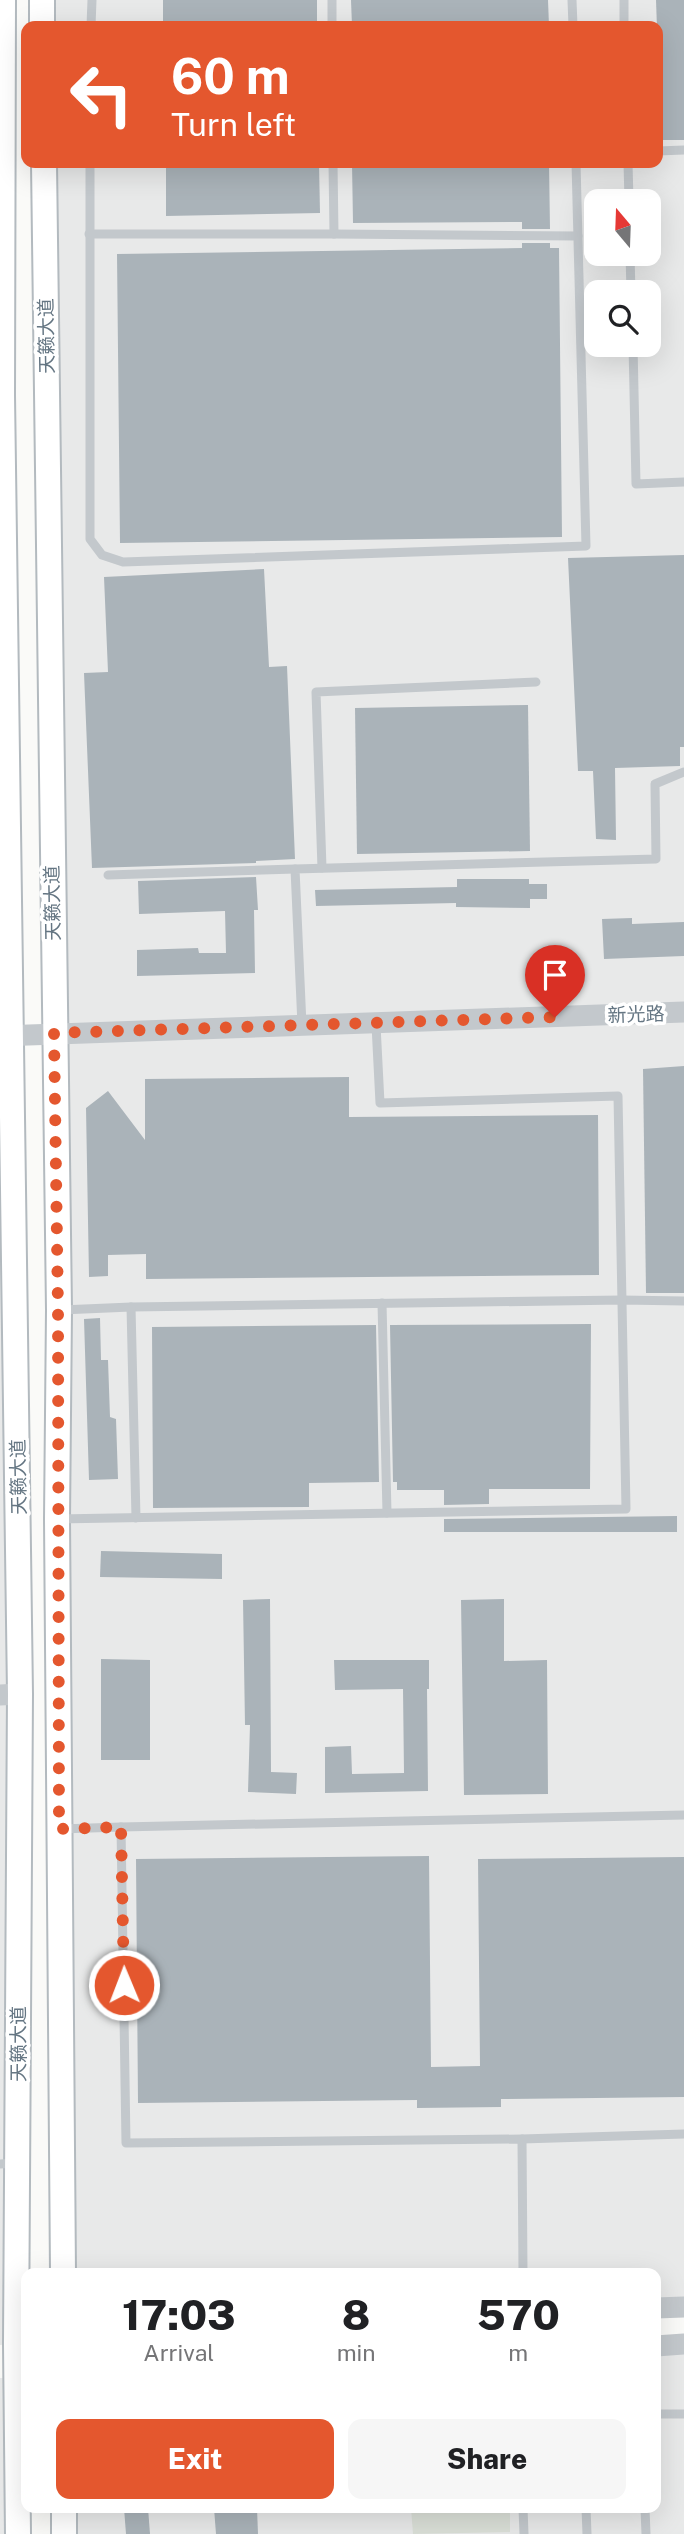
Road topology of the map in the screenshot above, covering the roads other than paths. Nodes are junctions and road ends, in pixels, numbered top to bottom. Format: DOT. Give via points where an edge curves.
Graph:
graph roads {
  1 [pos="3,0"];
  2 [pos="42,0"];
  3 [pos="92,0"];
  4 [pos="332,0"];
  5 [pos="572,0"];
  6 [pos="624,0"];
  7 [pos="43,21"];
  8 [pos="91,21"];
  9 [pos="332,21"];
  10 [pos="573,21"];
  11 [pos="624,21"];
  12 [pos="684,150"];
  13 [pos="663,151"];
  14 [pos="44,168"];
  15 [pos="90,168"];
  16 [pos="333,168"];
  17 [pos="576,168"];
  18 [pos="628,168"];
  19 [pos="629,189"];
  20 [pos="89,234"];
  21 [pos="334,234"];
  22 [pos="578,236"];
  23 [pos="1,331"];
  24 [pos="633,357"];
  25 [pos="1,395"];
  26 [pos="684,482"];
  27 [pos="536,682"];
  28 [pos="684,772"];
  29 [pos="322,868"];
  30 [pos="295,869"];
  31 [pos="108,875"];
  32 [pos="684,1012"];
  33 [pos="376,1023"];
  34 [pos="302,1025"];
  35 [pos="54,1033"];
  36 [pos="6,1036"];
  37 [pos="622,1300"];
  38 [pos="684,1301"];
  39 [pos="382,1303"];
  40 [pos="131,1307"];
  41 [pos="58,1310"];
  42 [pos="387,1513"];
  43 [pos="135,1518"];
  44 [pos="57,1520"];
  45 [pos="10,1695"];
  46 [pos="684,1815"];
  47 [pos="121,1827"];
  48 [pos="59,1829"];
  49 [pos="684,2134"];
  50 [pos="522,2139"];
  51 [pos="9,2164"];
  52 [pos="62,2268"];
  53 [pos="523,2268"];
  54 [pos="684,2307"];
  55 [pos="661,2308"];
  56 [pos="684,2344"];
  57 [pos="14,2345"];
  58 [pos="661,2346"];
  59 [pos="14,2378"];
  60 [pos="661,2414"];
  61 [pos="684,2414"];
  62 [pos="64,2513"];
  63 [pos="523,2513"];
  64 [pos="586,2513"];
  65 [pos="645,2513"];
  66 [pos="18,2534"];
  67 [pos="64,2534"];
  68 [pos="524,2534"];
  69 [pos="587,2534"];
  70 [pos="646,2534"];
  1 -- 23 [label="main road, 天籁大道"];
  2 -- 7 [label="main road"];
  3 -- 8 [label="lane"];
  4 -- 9 [label="lane"];
  5 -- 10 [label="lane"];
  6 -- 11 [label="lane"];
  12 -- 13 [label="lane"];
  14 -- 35 [label="main road, 天籁大道"];
  15 -- 20 [label="lane"];
  16 -- 21 [label="lane"];
  17 -- 22 [label="lane"];
  18 -- 19 [label="lane"];
  20 -- 21 [label="lane"];
  20 -- 22 [label="lane" via="90,539 102,555 123,562 586,546"];
  21 -- 22 [label="lane"];
  23 -- 25 [label="main road, 天籁大道"];
  24 -- 26 [label="lane" via="636,484"];
  25 -- 36 [label="main road, 天籁大道"];
  27 -- 29 [label="lane" via="316,692"];
  28 -- 29 [label="lane" via="655,784 656,859"];
  29 -- 30 [label="lane"];
  30 -- 31 [label="lane"];
  30 -- 34 [label="lane"];
  32 -- 33 [label="street, 新光路"];
  33 -- 34 [label="street, 新光路"];
  33 -- 37 [label="lane" via="380,1102 618,1096"];
  34 -- 35 [label="street, 新光路"];
  35 -- 36 [label="street, 新光路"];
  35 -- 41 [label="main road, 天籁大道"];
  36 -- 45 [label="main road, 天籁大道" via="12,1355"];
  37 -- 38 [label="lane"];
  37 -- 39 [label="lane"];
  37 -- 42 [label="lane" via="626,1509"];
  39 -- 40 [label="lane"];
  39 -- 42 [label="lane"];
  40 -- 41 [label="lane"];
  40 -- 43 [label="lane"];
  41 -- 44 [label="main road, 天籁大道"];
  42 -- 43 [label="lane"];
  43 -- 44 [label="lane"];
  44 -- 48 [label="main road, 天籁大道"];
  45 -- 51 [label="main road, 天籁大道"];
  46 -- 47 [label="lane"];
  47 -- 48 [label="lane"];
  47 -- 50 [label="lane" via="126,2143"];
  48 -- 52 [label="main road, 天籁大道"];
  49 -- 50 [label="lane"];
  50 -- 53 [label="lane"];
  51 -- 57 [label="main road, 天籁大道"];
  54 -- 55 [label="street"];
  56 -- 58 [label="street"];
  57 -- 59 [label="main road, 天籁大道"];
  59 -- 66 [label="main road, 天籁大道"];
  60 -- 61 [label="lane"];
  62 -- 67 [label="main road"];
  63 -- 68 [label="lane"];
  64 -- 69 [label="lane"];
  65 -- 70 [label="lane"];
}
